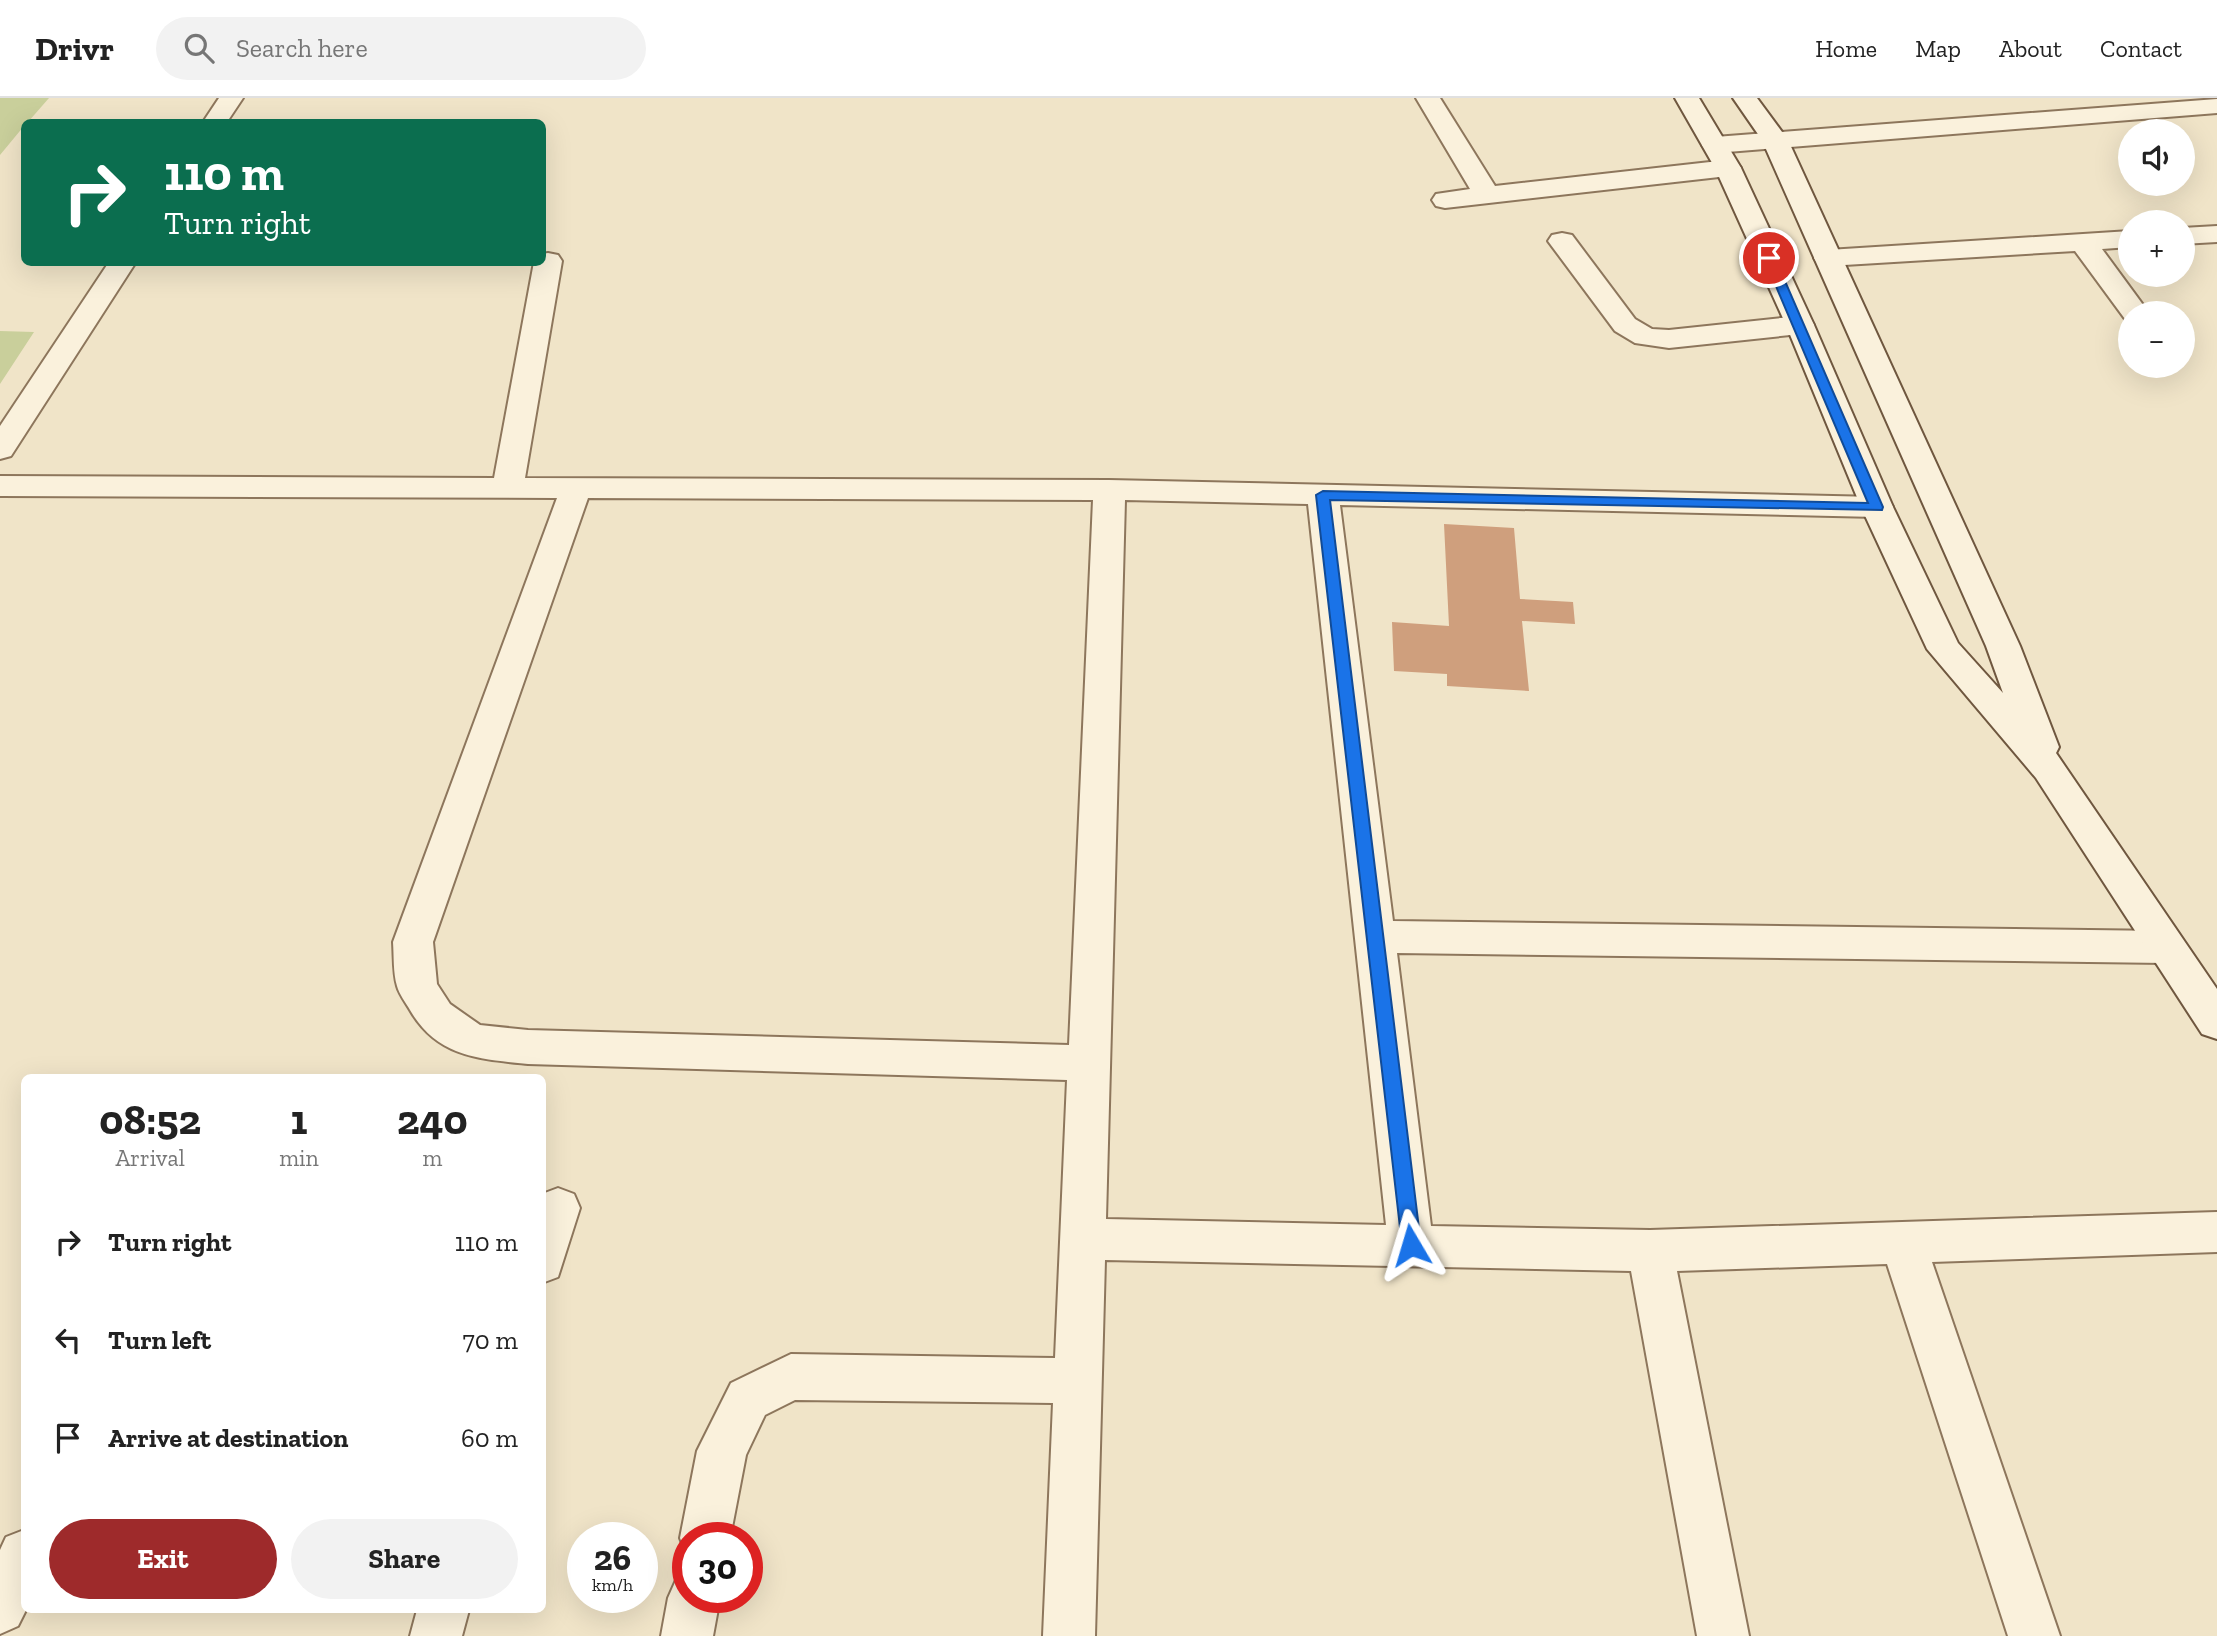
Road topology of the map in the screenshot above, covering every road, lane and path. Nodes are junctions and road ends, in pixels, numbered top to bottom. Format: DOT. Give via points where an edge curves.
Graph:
graph roads {
  1 [pos="232,98"];
  2 [pos="1428,98"];
  3 [pos="1686,98"];
  4 [pos="1745,98"];
  5 [pos="2118,106"];
  6 [pos="2217,106"];
  7 [pos="217,119"];
  8 [pos="1775,140"];
  9 [pos="1722,156"];
  10 [pos="1487,195"];
  11 [pos="1445,200"];
  12 [pos="2217,234"];
  13 [pos="2195,235"];
  14 [pos="2118,240"];
  15 [pos="1562,241"];
  16 [pos="2082,242"];
  17 [pos="1828,258"];
  18 [pos="548,261"];
  19 [pos="120,266"];
  20 [pos="2126,301"];
  21 [pos="1800,325"];
  22 [pos="0,449"];
  23 [pos="0,486"];
  24 [pos="509,488"];
  25 [pos="576,488"];
  26 [pos="1109,491"];
  27 [pos="1323,495"];
  28 [pos="1877,507"];
  29 [pos="2049,769"];
  30 [pos="1375,937"];
  31 [pos="2165,947"];
  32 [pos="2217,1022"];
  33 [pos="1089,1063"];
  34 [pos="558,1208"];
  35 [pos="2217,1232"];
  36 [pos="1083,1239"];
  37 [pos="1903,1244"];
  38 [pos="1411,1245"];
  39 [pos="546,1248"];
  40 [pos="1650,1251"];
  41 [pos="1078,1381"];
  42 [pos="708,1522"];
  43 [pos="21,1562"];
  44 [pos="0,1608"];
  45 [pos="442,1613"];
  46 [pos="691,1613"];
  47 [pos="436,1636"];
  48 [pos="687,1636"];
  49 [pos="1069,1636"];
  50 [pos="1723,1636"];
  51 [pos="2034,1636"];
  1 -- 7 [label="street"];
  2 -- 10 [label="street"];
  3 -- 9 [label="street"];
  4 -- 8 [label="street"];
  5 -- 6 [label="street"];
  5 -- 8 [label="street"];
  8 -- 9 [label="street"];
  8 -- 17 [label="street"];
  9 -- 10 [label="street"];
  9 -- 21 [label="street"];
  10 -- 11 [label="street"];
  12 -- 13 [label="street"];
  14 -- 16 [label="street"];
  15 -- 21 [label="street" via="1625,325 1645,337 1669,339"];
  16 -- 17 [label="street"];
  16 -- 20 [label="street"];
  17 -- 29 [label="street" via="2003,646"];
  18 -- 24 [label="street"];
  19 -- 22 [label="street"];
  21 -- 28 [label="street"];
  23 -- 24 [label="street"];
  24 -- 25 [label="street"];
  25 -- 26 [label="street"];
  25 -- 33 [label="street" via="413,942 417,986 435,1016 472,1041 528,1047"];
  26 -- 27 [label="street"];
  26 -- 33 [label="street"];
  27 -- 28 [label="street"];
  27 -- 30 [label="street"];
  28 -- 29 [label="street" via="1944,649"];
  29 -- 31 [label="street"];
  30 -- 31 [label="street"];
  30 -- 38 [label="street"];
  31 -- 32 [label="street"];
  33 -- 36 [label="street"];
  34 -- 39 [label="street"];
  35 -- 37 [label="street"];
  36 -- 38 [label="street"];
  36 -- 41 [label="street"];
  37 -- 40 [label="street"];
  37 -- 51 [label="street"];
  38 -- 40 [label="street"];
  40 -- 50 [label="street"];
  41 -- 42 [label="street" via="790,1377 748,1399 722,1451"];
  41 -- 49 [label="street"];
  43 -- 44 [label="street"];
  45 -- 47 [label="street"];
  46 -- 48 [label="street"];
}
